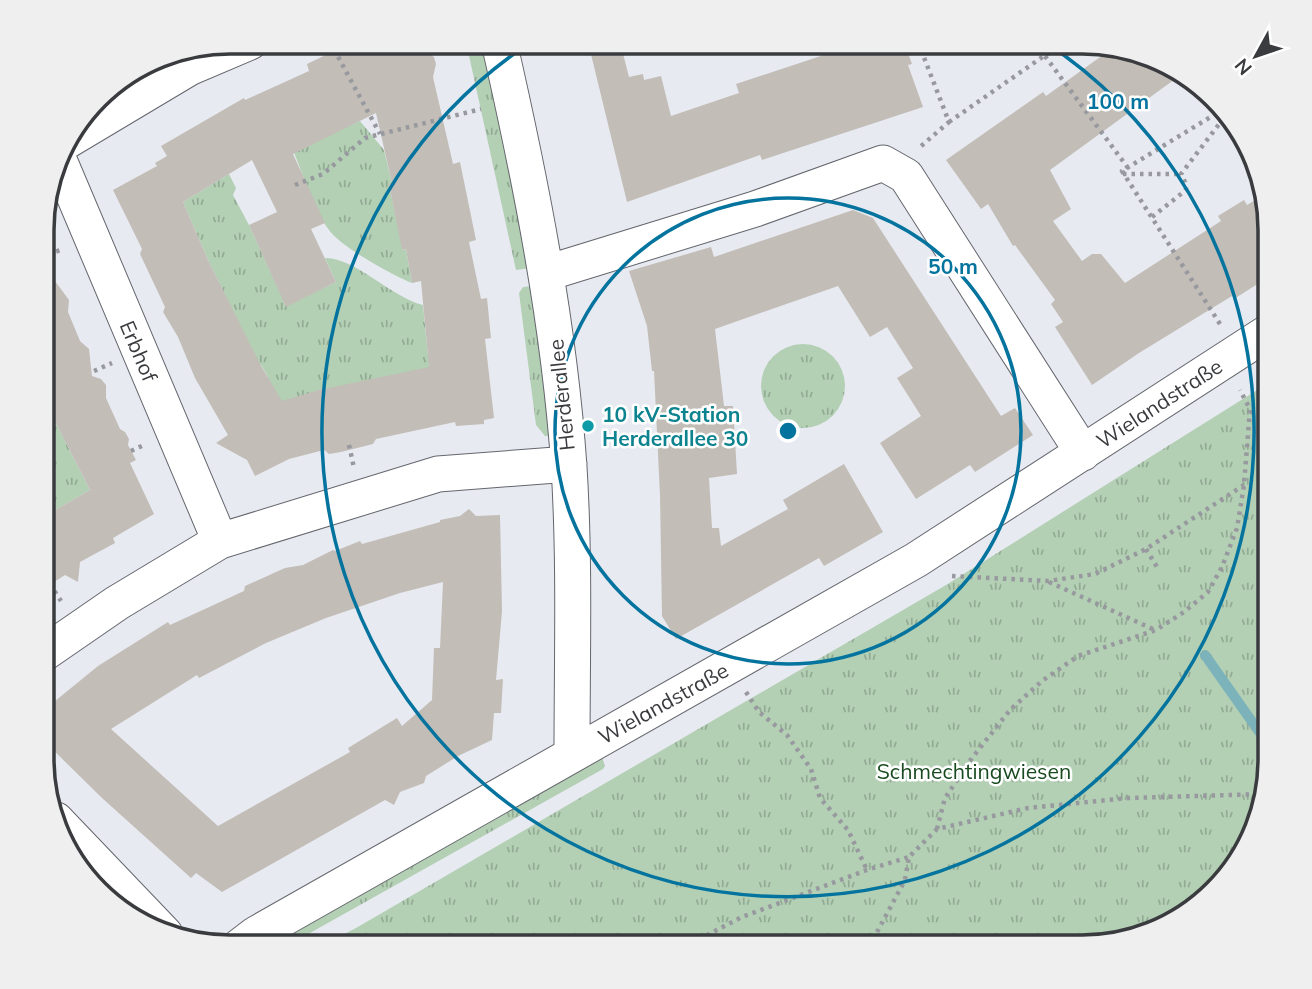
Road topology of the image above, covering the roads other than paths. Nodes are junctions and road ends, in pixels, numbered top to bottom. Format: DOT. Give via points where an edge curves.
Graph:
graph roads {
  1 [pos="220,55"];
  2 [pos="502,55"];
  3 [pos="87,129"];
  4 [pos="64,173"];
  5 [pos="547,272"];
  6 [pos="1258,339"];
  7 [pos="1083,453"];
  8 [pos="569,464"];
  9 [pos="220,541"];
  10 [pos="55,646"];
  11 [pos="572,754"];
  12 [pos="72,837"];
  13 [pos="144,912"];
  14 [pos="256,934"];
  1 -- 3 [label="street"];
  2 -- 5 [label="street, Herderallee"];
  4 -- 9 [label="street, Erbhof"];
  5 -- 7 [label="street, Wielandstraße" via="755,209 883,163 906,176"];
  5 -- 8 [label="street, Herderallee"];
  6 -- 7 [label="street, Wielandstraße"];
  7 -- 11 [label="street, Wielandstraße" via="916,560"];
  8 -- 9 [label="street" via="438,474"];
  8 -- 11 [label="street, Herderallee"];
  9 -- 10 [label="street"];
  11 -- 14 [label="street, Wielandstraße"];
  12 -- 13 [label="street"];
}
